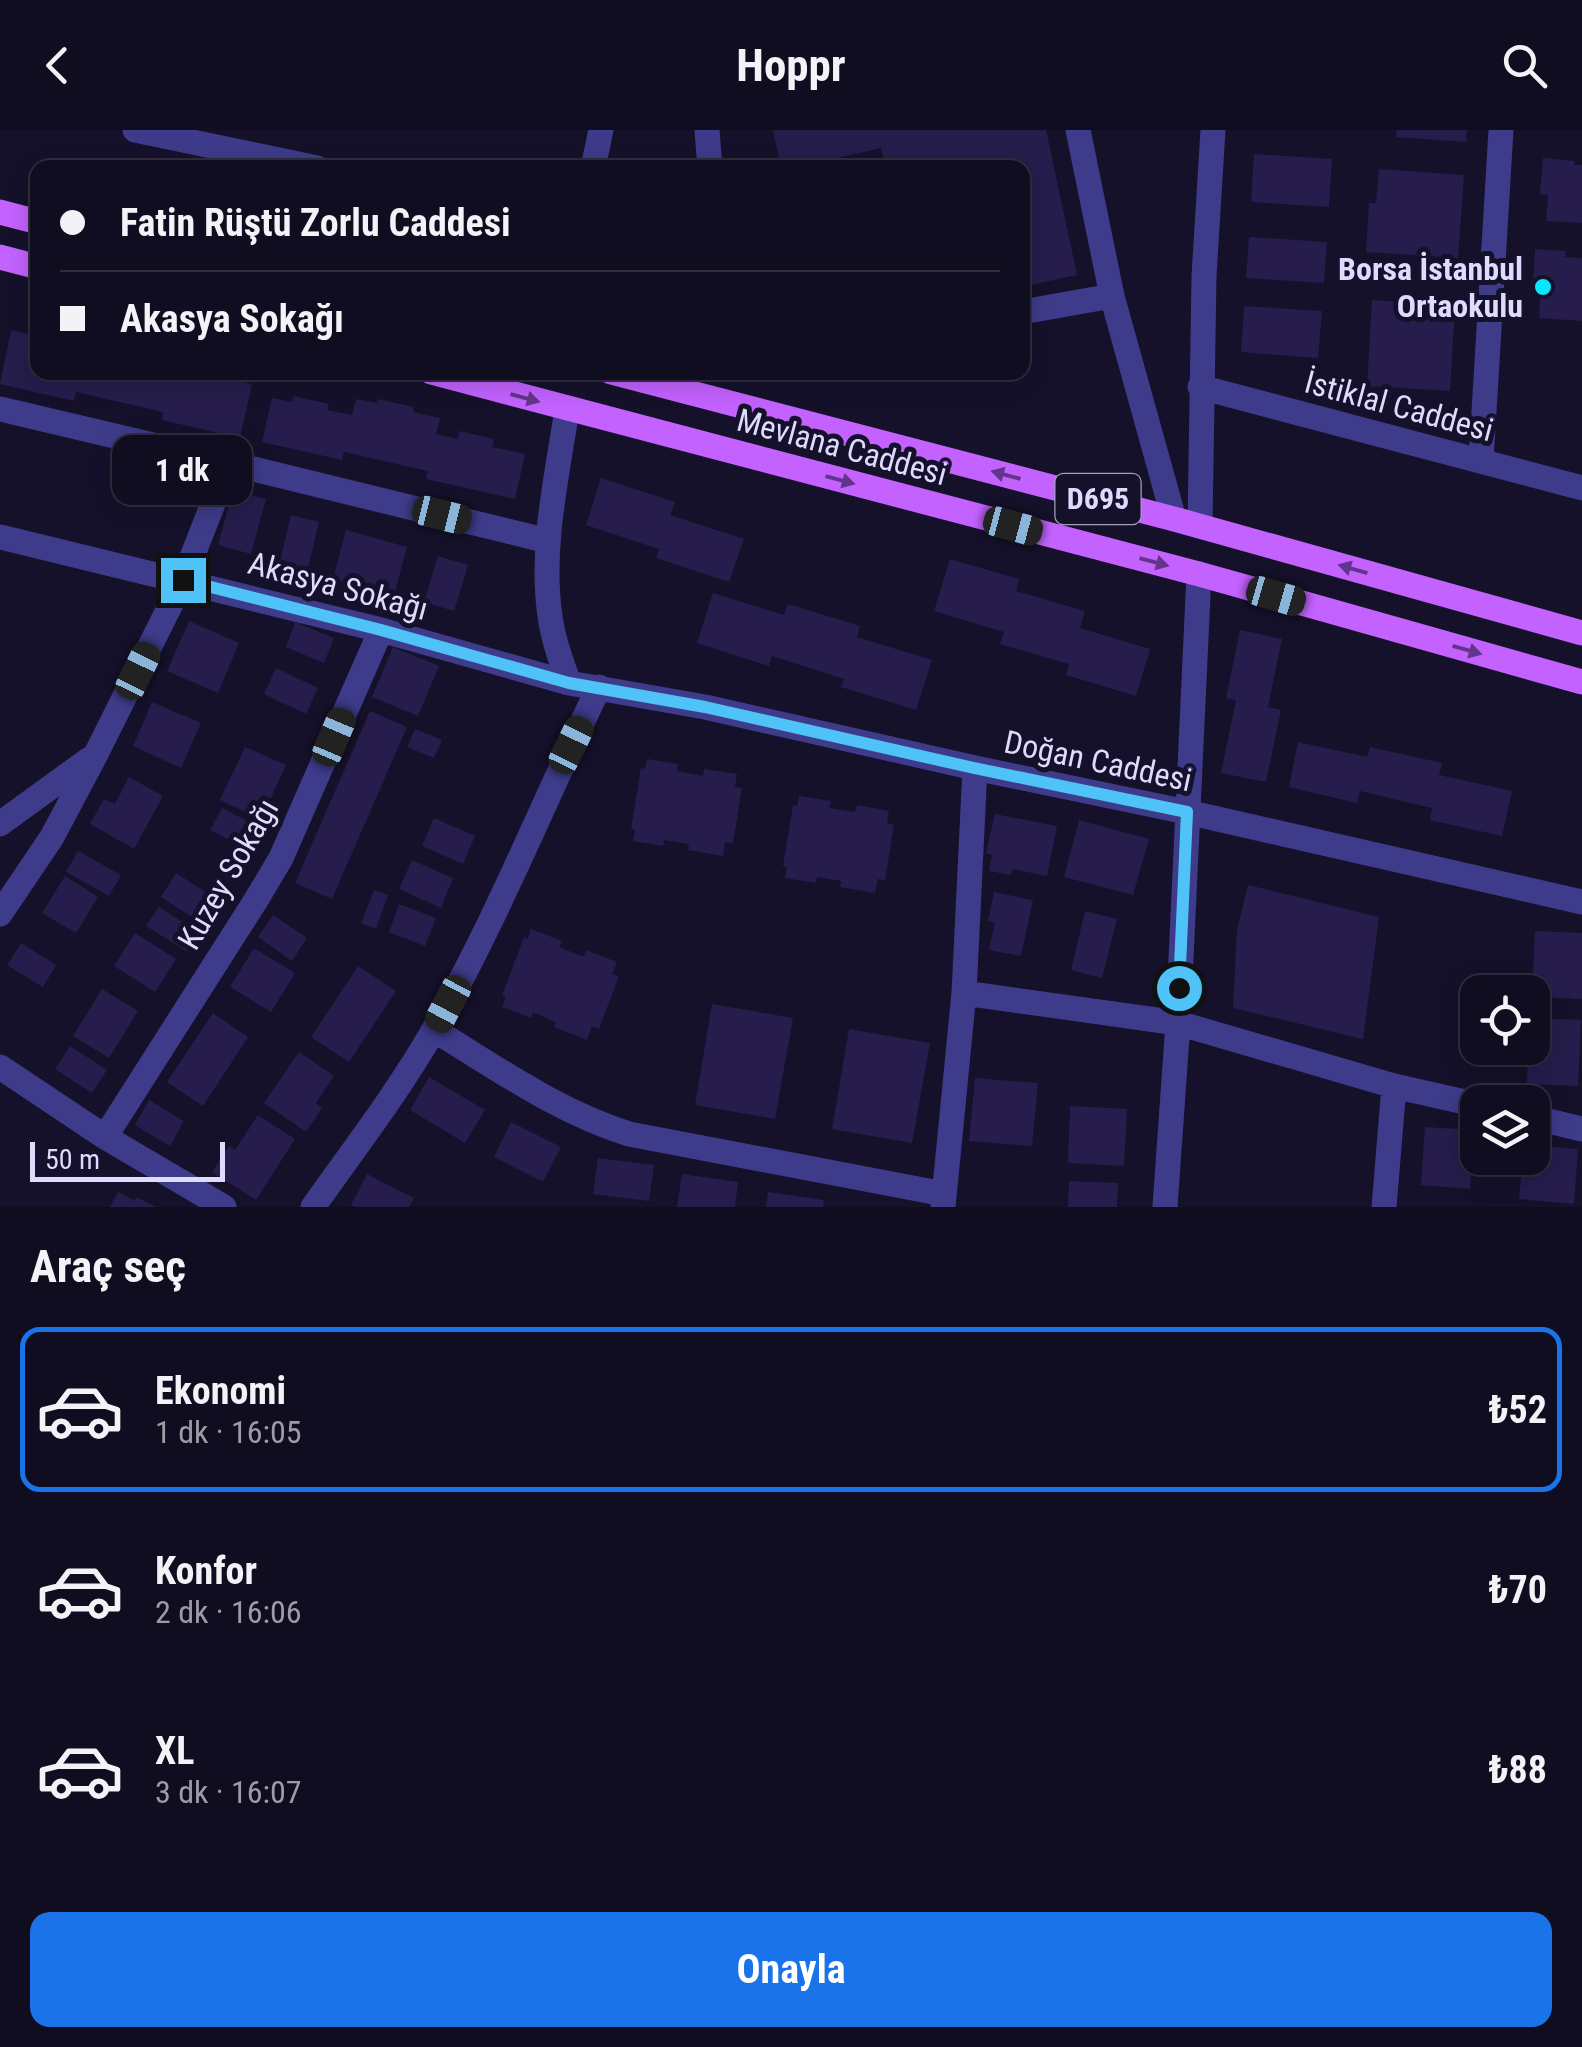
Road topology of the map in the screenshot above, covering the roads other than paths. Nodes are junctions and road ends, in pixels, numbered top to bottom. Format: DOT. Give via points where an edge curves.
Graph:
graph roads {
  1 [pos="134,130"];
  2 [pos="601,130"];
  3 [pos="707,130"];
  4 [pos="1078,130"];
  5 [pos="1213,130"];
  6 [pos="1500,130"];
  7 [pos="278,160"];
  8 [pos="595,160"];
  9 [pos="709,160"];
  10 [pos="0,212"];
  11 [pos="30,220"];
  12 [pos="0,257"];
  13 [pos="30,265"];
  14 [pos="1112,296"];
  15 [pos="1030,311"];
  16 [pos="460,380"];
  17 [pos="642,380"];
  18 [pos="1200,387"];
  19 [pos="0,409"];
  20 [pos="567,409"];
  21 [pos="228,462"];
  22 [pos="1481,462"];
  23 [pos="1582,488"];
  24 [pos="1174,518"];
  25 [pos="1200,526"];
  26 [pos="0,537"];
  27 [pos="548,541"];
  28 [pos="1199,574"];
  29 [pos="183,580"];
  30 [pos="381,630"];
  31 [pos="1582,633"];
  32 [pos="1582,682"];
  33 [pos="569,683"];
  34 [pos="600,687"];
  35 [pos="96,754"];
  36 [pos="974,768"];
  37 [pos="1187,812"];
  38 [pos="0,824"];
  39 [pos="1582,902"];
  40 [pos="0,914"];
  41 [pos="964,993"];
  42 [pos="1178,1022"];
  43 [pos="434,1030"];
  44 [pos="0,1067"];
  45 [pos="1394,1086"];
  46 [pos="1460,1101"];
  47 [pos="1550,1121"];
  48 [pos="1582,1128"];
  49 [pos="105,1136"];
  50 [pos="943,1201"];
  51 [pos="224,1207"];
  52 [pos="313,1207"];
  53 [pos="1165,1207"];
  54 [pos="1384,1207"];
  1 -- 7 [label="street"];
  2 -- 8 [label="street"];
  3 -- 9 [label="street"];
  4 -- 14 [label="street"];
  5 -- 18 [label="street"];
  6 -- 22 [label="street"];
  10 -- 11 [label="main road"];
  12 -- 13 [label="main road"];
  14 -- 15 [label="street"];
  14 -- 24 [label="street"];
  16 -- 20 [label="main road, Mevlana Caddesi / D695, one-way"];
  24 -- 17 [label="main road, Mevlana Caddesi / D695, one-way"];
  18 -- 22 [label="street, İstiklal Caddesi"];
  18 -- 25 [label="street"];
  19 -- 21 [label="street"];
  20 -- 27 [label="street"];
  20 -- 28 [label="main road, Mevlana Caddesi / D695, one-way"];
  21 -- 27 [label="street"];
  21 -- 29 [label="street"];
  22 -- 23 [label="street, İstiklal Caddesi"];
  24 -- 25 [label="main road, Mevlana Caddesi / D695"];
  31 -- 25 [label="main road, Mevlana Caddesi / D695, one-way"];
  26 -- 29 [label="street, Akasya Sokağı"];
  27 -- 33 [label="street" via="549,615"];
  28 -- 32 [label="main road, Mevlana Caddesi / D695, one-way"];
  28 -- 37 [label="street"];
  29 -- 30 [label="street, Akasya Sokağı"];
  29 -- 35 [label="street"];
  30 -- 33 [label="street, Akasya Sokağı"];
  30 -- 49 [label="street, Kuzey Sokağı" via="280,858"];
  33 -- 34 [label="street, Akasya Sokağı"];
  34 -- 36 [label="street, Doğan Caddesi"];
  34 -- 43 [label="street"];
  35 -- 38 [label="street"];
  35 -- 40 [label="street"];
  36 -- 37 [label="street, Doğan Caddesi"];
  36 -- 41 [label="street"];
  37 -- 39 [label="street, Doğan Caddesi"];
  37 -- 42 [label="street"];
  41 -- 42 [label="street"];
  41 -- 50 [label="street"];
  42 -- 45 [label="street"];
  42 -- 53 [label="street"];
  43 -- 50 [label="street" via="597,1124"];
  43 -- 52 [label="street"];
  44 -- 49 [label="street"];
  45 -- 46 [label="street"];
  45 -- 54 [label="street"];
  47 -- 48 [label="street"];
  49 -- 51 [label="street"];
}
